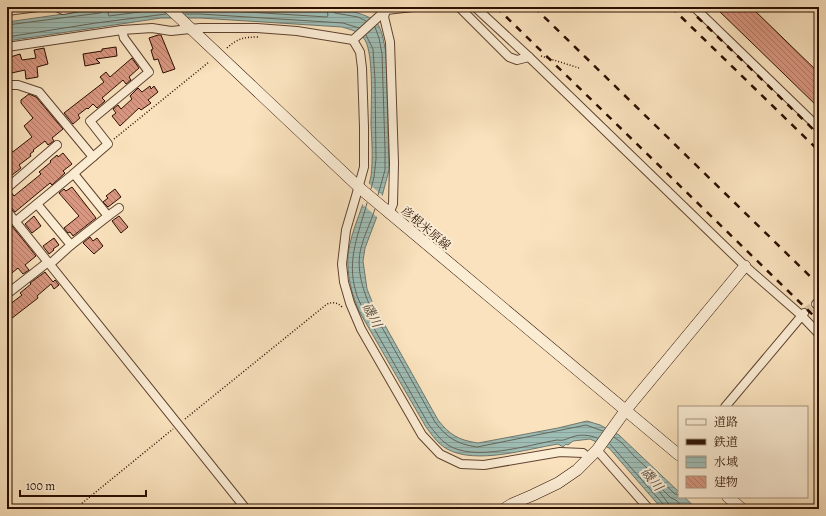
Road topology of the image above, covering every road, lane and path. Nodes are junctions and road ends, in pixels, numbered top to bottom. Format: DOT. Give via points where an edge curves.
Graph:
graph roads {
  1 [pos="38,7"];
  2 [pos="57,7"];
  3 [pos="78,7"];
  4 [pos="168,7"];
  5 [pos="342,7"];
  6 [pos="413,7"];
  7 [pos="458,7"];
  8 [pos="475,7"];
  9 [pos="694,7"];
  10 [pos="7,12"];
  11 [pos="384,12"];
  12 [pos="188,27"];
  13 [pos="122,30"];
  14 [pos="266,37"];
  15 [pos="355,39"];
  16 [pos="7,47"];
  17 [pos="227,48"];
  18 [pos="533,56"];
  19 [pos="209,62"];
  20 [pos="579,68"];
  21 [pos="7,85"];
  22 [pos="819,128"];
  23 [pos="108,144"];
  24 [pos="57,145"];
  25 [pos="93,157"];
  26 [pos="74,174"];
  27 [pos="7,188"];
  28 [pos="360,189"];
  29 [pos="37,204"];
  30 [pos="119,208"];
  31 [pos="387,212"];
  32 [pos="108,216"];
  33 [pos="10,217"];
  34 [pos="72,245"];
  35 [pos="49,263"];
  36 [pos="746,266"];
  37 [pos="7,294"];
  38 [pos="344,309"];
  39 [pos="803,314"];
  40 [pos="819,334"];
  41 [pos="726,406"];
  42 [pos="625,411"];
  43 [pos="179,425"];
  44 [pos="595,452"];
  45 [pos="678,454"];
  46 [pos="729,498"];
  47 [pos="75,509"];
  48 [pos="246,509"];
  49 [pos="504,509"];
  50 [pos="648,509"];
  51 [pos="742,509"];
  1 -- 10 [label="street"];
  2 -- 3 [label="street" via="64,10"];
  4 -- 12 [label="main road, 彦根米原線"];
  5 -- 11 [label="path" via="349,10"];
  6 -- 11 [label="street"];
  7 -- 18 [label="street" via="509,57 517,60"];
  8 -- 18 [label="street"];
  9 -- 22 [label="street"];
  11 -- 15 [label="street"];
  11 -- 31 [label="street" via="390,42 394,163 393,204"];
  12 -- 13 [label="street" via="171,31 152,28"];
  12 -- 15 [label="street" via="298,31"];
  12 -- 28 [label="main road, 彦根米原線"];
  13 -- 16 [label="street"];
  13 -- 23 [label="street" via="124,38 150,72 90,121"];
  14 -- 17 [label="path" via="241,38"];
  15 -- 28 [label="street" via="360,52 363,76 364,167"];
  18 -- 20 [label="path"];
  18 -- 36 [label="street"];
  19 -- 23 [label="path"];
  21 -- 25 [label="street" via="18,85 39,92"];
  23 -- 25 [label="street"];
  24 -- 27 [label="street"];
  25 -- 26 [label="street"];
  26 -- 29 [label="street"];
  26 -- 32 [label="street"];
  28 -- 31 [label="main road, 彦根米原線"];
  28 -- 44 [label="street" via="346,230 342,264 344,282 360,329 422,435 440,454 461,464 484,465 560,452"];
  29 -- 33 [label="street"];
  29 -- 34 [label="street"];
  30 -- 32 [label="street"];
  31 -- 42 [label="main road, 彦根米原線"];
  32 -- 34 [label="street"];
  33 -- 35 [label="street"];
  34 -- 35 [label="street"];
  35 -- 37 [label="street"];
  35 -- 43 [label="street"];
  36 -- 39 [label="street"];
  36 -- 42 [label="main road"];
  38 -- 43 [label="path" via="333,302 326,304"];
  39 -- 40 [label="street"];
  39 -- 41 [label="street"];
  42 -- 44 [label="main road"];
  42 -- 45 [label="main road, 彦根米原線"];
  43 -- 47 [label="path"];
  43 -- 48 [label="street"];
  44 -- 49 [label="main road" via="577,470 558,483"];
  44 -- 50 [label="street"];
  46 -- 51 [label="main road"];
}
